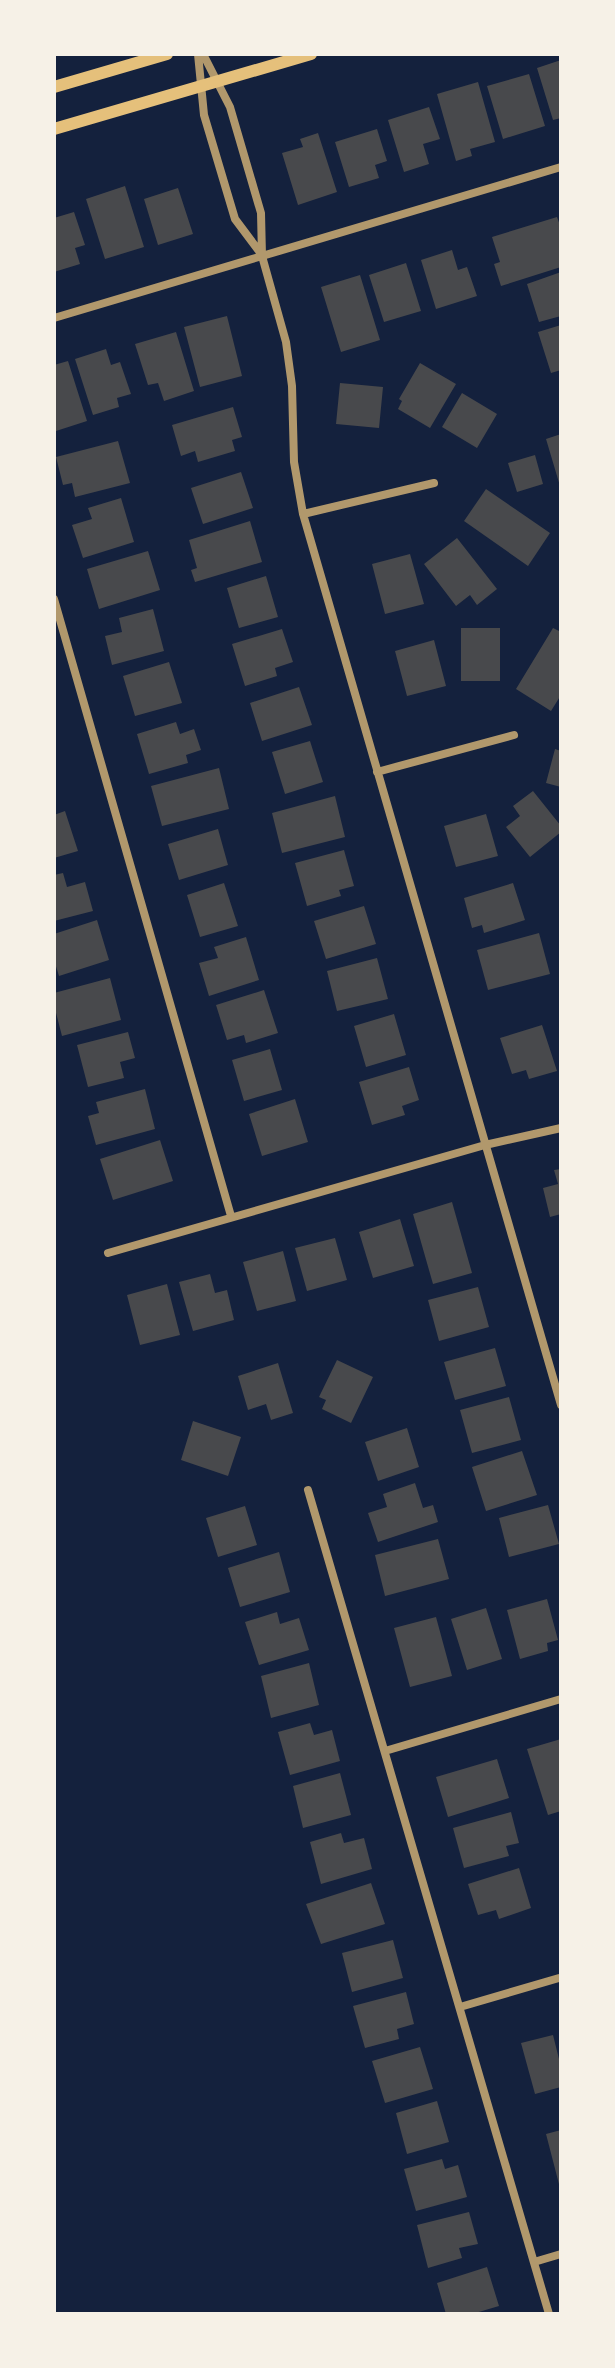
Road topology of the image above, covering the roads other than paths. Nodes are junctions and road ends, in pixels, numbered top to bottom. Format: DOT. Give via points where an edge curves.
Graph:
graph roads {
  1 [pos="167,54"];
  2 [pos="200,54"];
  3 [pos="311,54"];
  4 [pos="218,81"];
  5 [pos="54,87"];
  6 [pos="200,87"];
  7 [pos="54,129"];
  8 [pos="561,167"];
  9 [pos="262,256"];
  10 [pos="54,318"];
  11 [pos="434,483"];
  12 [pos="303,514"];
  13 [pos="54,599"];
  14 [pos="514,735"];
  15 [pos="377,772"];
  16 [pos="561,1128"];
  17 [pos="485,1145"];
  18 [pos="231,1216"];
  19 [pos="108,1253"];
  20 [pos="561,1405"];
  21 [pos="308,1490"];
  22 [pos="561,1699"];
  23 [pos="385,1751"];
  24 [pos="559,1978"];
  25 [pos="460,2007"];
  26 [pos="561,2254"];
  27 [pos="534,2262"];
  28 [pos="549,2314"];
  1 -- 5 [label="main road"];
  2 -- 4 [label="street"];
  2 -- 6 [label="street"];
  3 -- 4 [label="main road"];
  4 -- 6 [label="main road"];
  4 -- 9 [label="street" via="261,213"];
  6 -- 7 [label="main road"];
  6 -- 9 [label="street" via="235,219"];
  8 -- 9 [label="street"];
  9 -- 10 [label="street"];
  9 -- 12 [label="street" via="286,342"];
  11 -- 12 [label="street"];
  12 -- 15 [label="street"];
  13 -- 18 [label="street"];
  14 -- 15 [label="street"];
  15 -- 17 [label="street"];
  16 -- 17 [label="street"];
  17 -- 18 [label="street"];
  17 -- 20 [label="street"];
  18 -- 19 [label="street"];
  21 -- 23 [label="street"];
  22 -- 23 [label="street"];
  23 -- 25 [label="street"];
  24 -- 25 [label="street"];
  25 -- 27 [label="street"];
  26 -- 27 [label="street"];
  27 -- 28 [label="street"];
}
